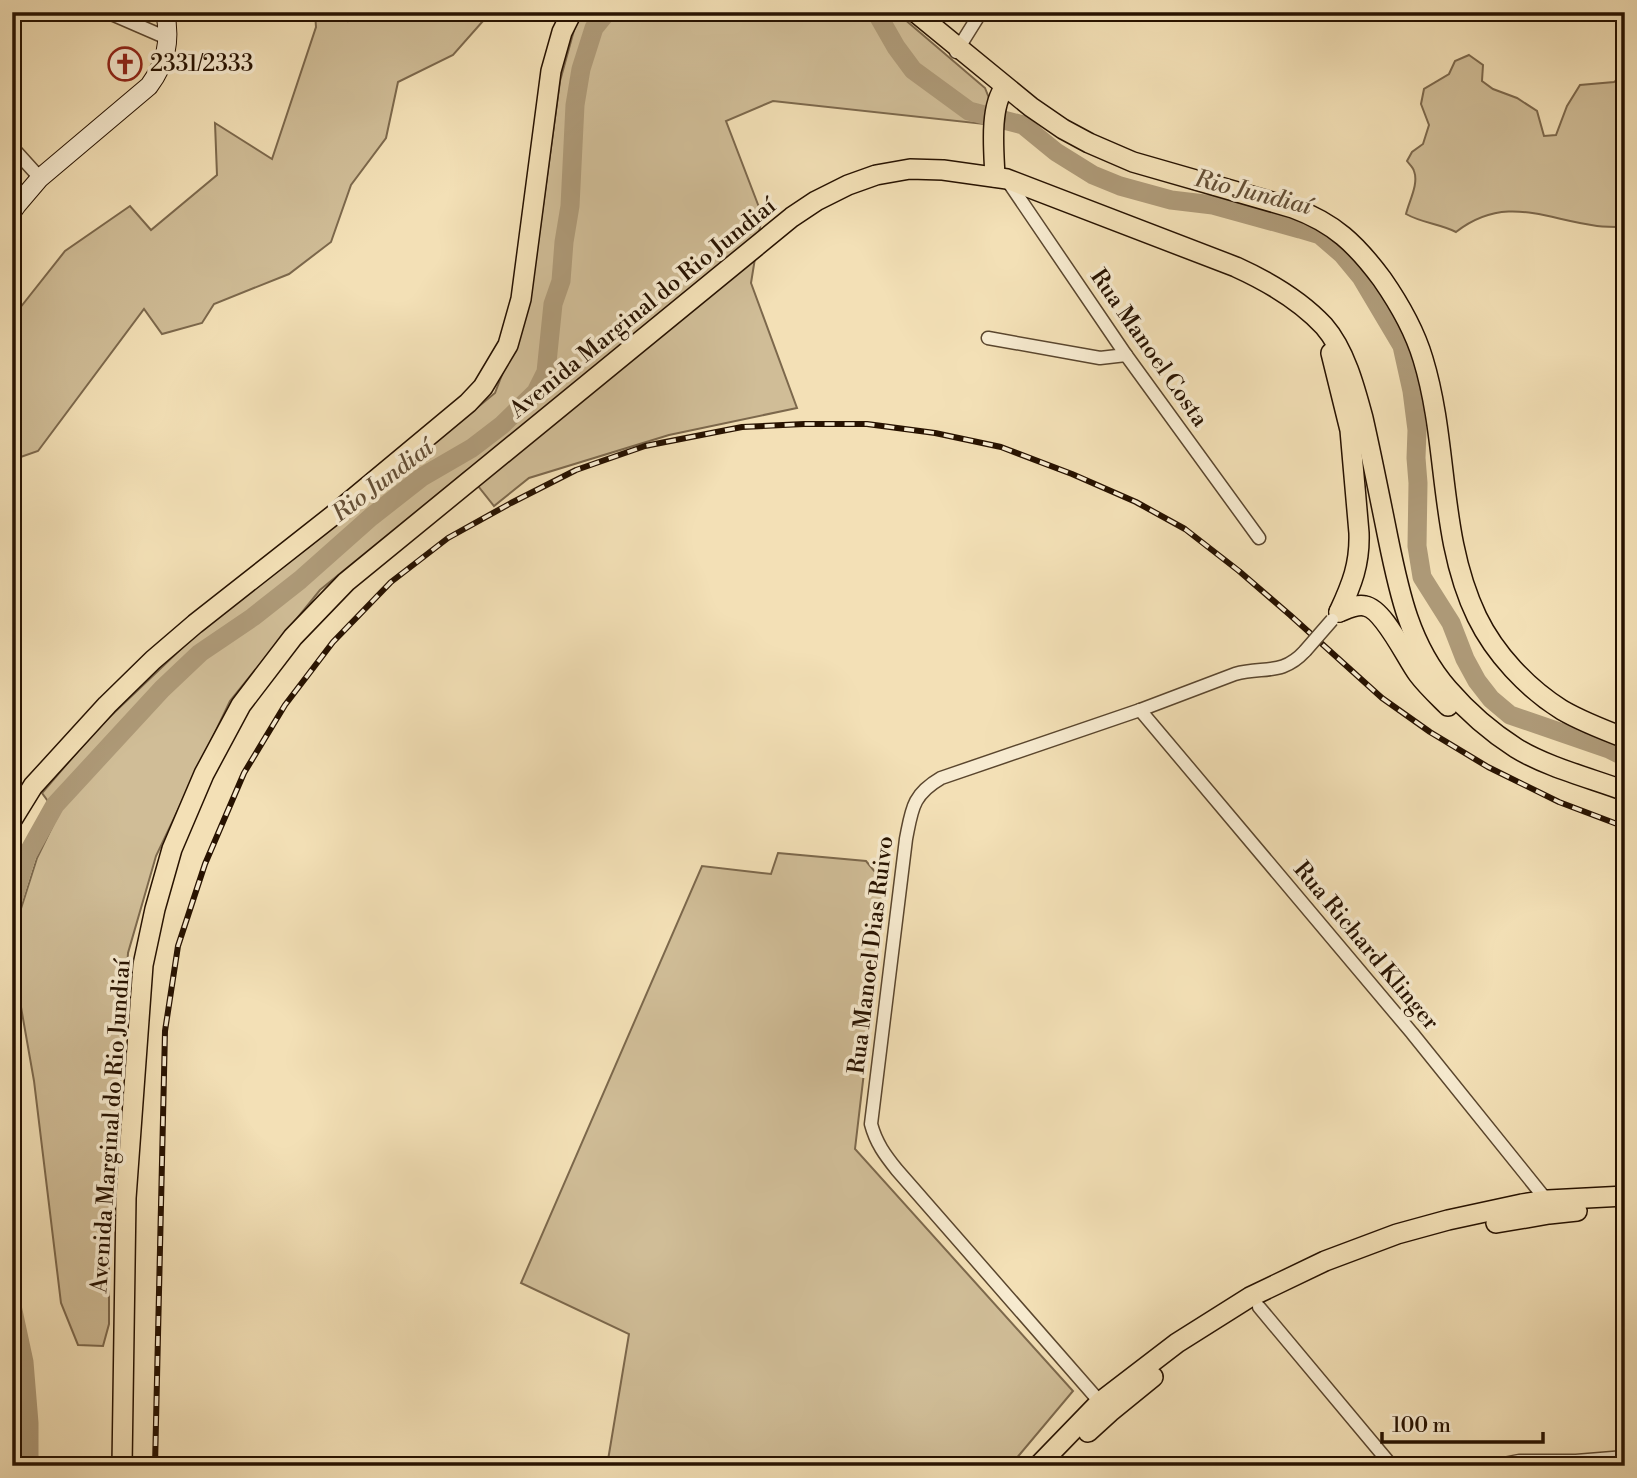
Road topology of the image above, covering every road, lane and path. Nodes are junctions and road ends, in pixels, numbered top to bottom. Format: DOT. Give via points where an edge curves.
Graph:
graph roads {
  1 [pos="107,12"];
  2 [pos="165,12"];
  3 [pos="572,12"];
  4 [pos="902,12"];
  5 [pos="915,12"];
  6 [pos="981,12"];
  7 [pos="167,38"];
  8 [pos="956,51"];
  9 [pos="1001,94"];
  10 [pos="12,147"];
  11 [pos="40,178"];
  12 [pos="1001,178"];
  13 [pos="12,212"];
  14 [pos="1325,328"];
  15 [pos="988,338"];
  16 [pos="1126,355"];
  17 [pos="1259,538"];
  18 [pos="1335,616"];
  19 [pos="1140,710"];
  20 [pos="1625,738"];
  21 [pos="1517,748"];
  22 [pos="1625,791"];
  23 [pos="12,820"];
  24 [pos="1625,1196"];
  25 [pos="1549,1207"];
  26 [pos="1625,1208"];
  27 [pos="1259,1307"];
  28 [pos="1100,1402"];
  29 [pos="1625,1457"];
  30 [pos="122,1466"];
  31 [pos="1038,1466"];
  32 [pos="1055,1466"];
  33 [pos="1392,1466"];
  34 [pos="1493,1466"];
  1 -- 7 [label="street"];
  2 -- 7 [label="main road"];
  3 -- 23 [label="main road, Avenida Marginal do Rio Jundiaí" via="551,71 521,299 508,345 483,387 339,511 153,660 33,786"];
  4 -- 8 [label="street"];
  5 -- 8 [label="main road"];
  6 -- 8 [label="street"];
  7 -- 11 [label="main road" via="166,52 149,86"];
  8 -- 9 [label="main road"];
  9 -- 12 [label="main road" via="993,131"];
  9 -- 20 [label="main road" via="1133,162 1315,216 1368,259 1398,303 1423,356 1435,412 1449,529 1478,618 1515,671 1539,694 1563,711"];
  10 -- 11 [label="street"];
  11 -- 13 [label="main road"];
  12 -- 14 [label="main road, Avenida Marginal do Rio Jundiaí" via="1256,276 1293,298"];
  12 -- 16 [label="street, Rua Manoel Costa"];
  12 -- 30 [label="main road, Avenida Marginal do Rio Jundiaí" via="943,170 876,174 792,217 346,582 293,637 242,705 204,774 172,849 143,965 126,1198"];
  14 -- 18 [label="main road" via="1350,430 1359,533 1357,567"];
  14 -- 21 [label="main road, Avenida Marginal do Rio Jundiaí" via="1344,359 1358,398 1397,585 1416,640 1446,687"];
  15 -- 16 [label="street" via="1100,358"];
  16 -- 17 [label="street, Rua Manoel Costa"];
  18 -- 19 [label="street, Rua Manoel Dias Ruivo, bridge" via="1288,665 1235,674"];
  18 -- 21 [label="main road" via="1362,605 1375,610 1437,696 1494,741"];
  19 -- 25 [label="street, Rua Richard Klinger" via="1412,1033"];
  19 -- 28 [label="street, Rua Manoel Dias Ruivo" via="941,778 917,797 906,839 871,1125 897,1170"];
  21 -- 22 [label="main road, Avenida Marginal do Rio Jundiaí"];
  24 -- 25 [label="main road"];
  25 -- 26 [label="main road"];
  25 -- 27 [label="main road" via="1388,1250"];
  25 -- 28 [label="main road" via="1522,1204 1448,1220 1325,1261 1206,1324"];
  27 -- 32 [label="main road" via="1164,1368 1074,1444"];
  27 -- 33 [label="street"];
  28 -- 31 [label="main road"];
  29 -- 34 [label="street"];
}
